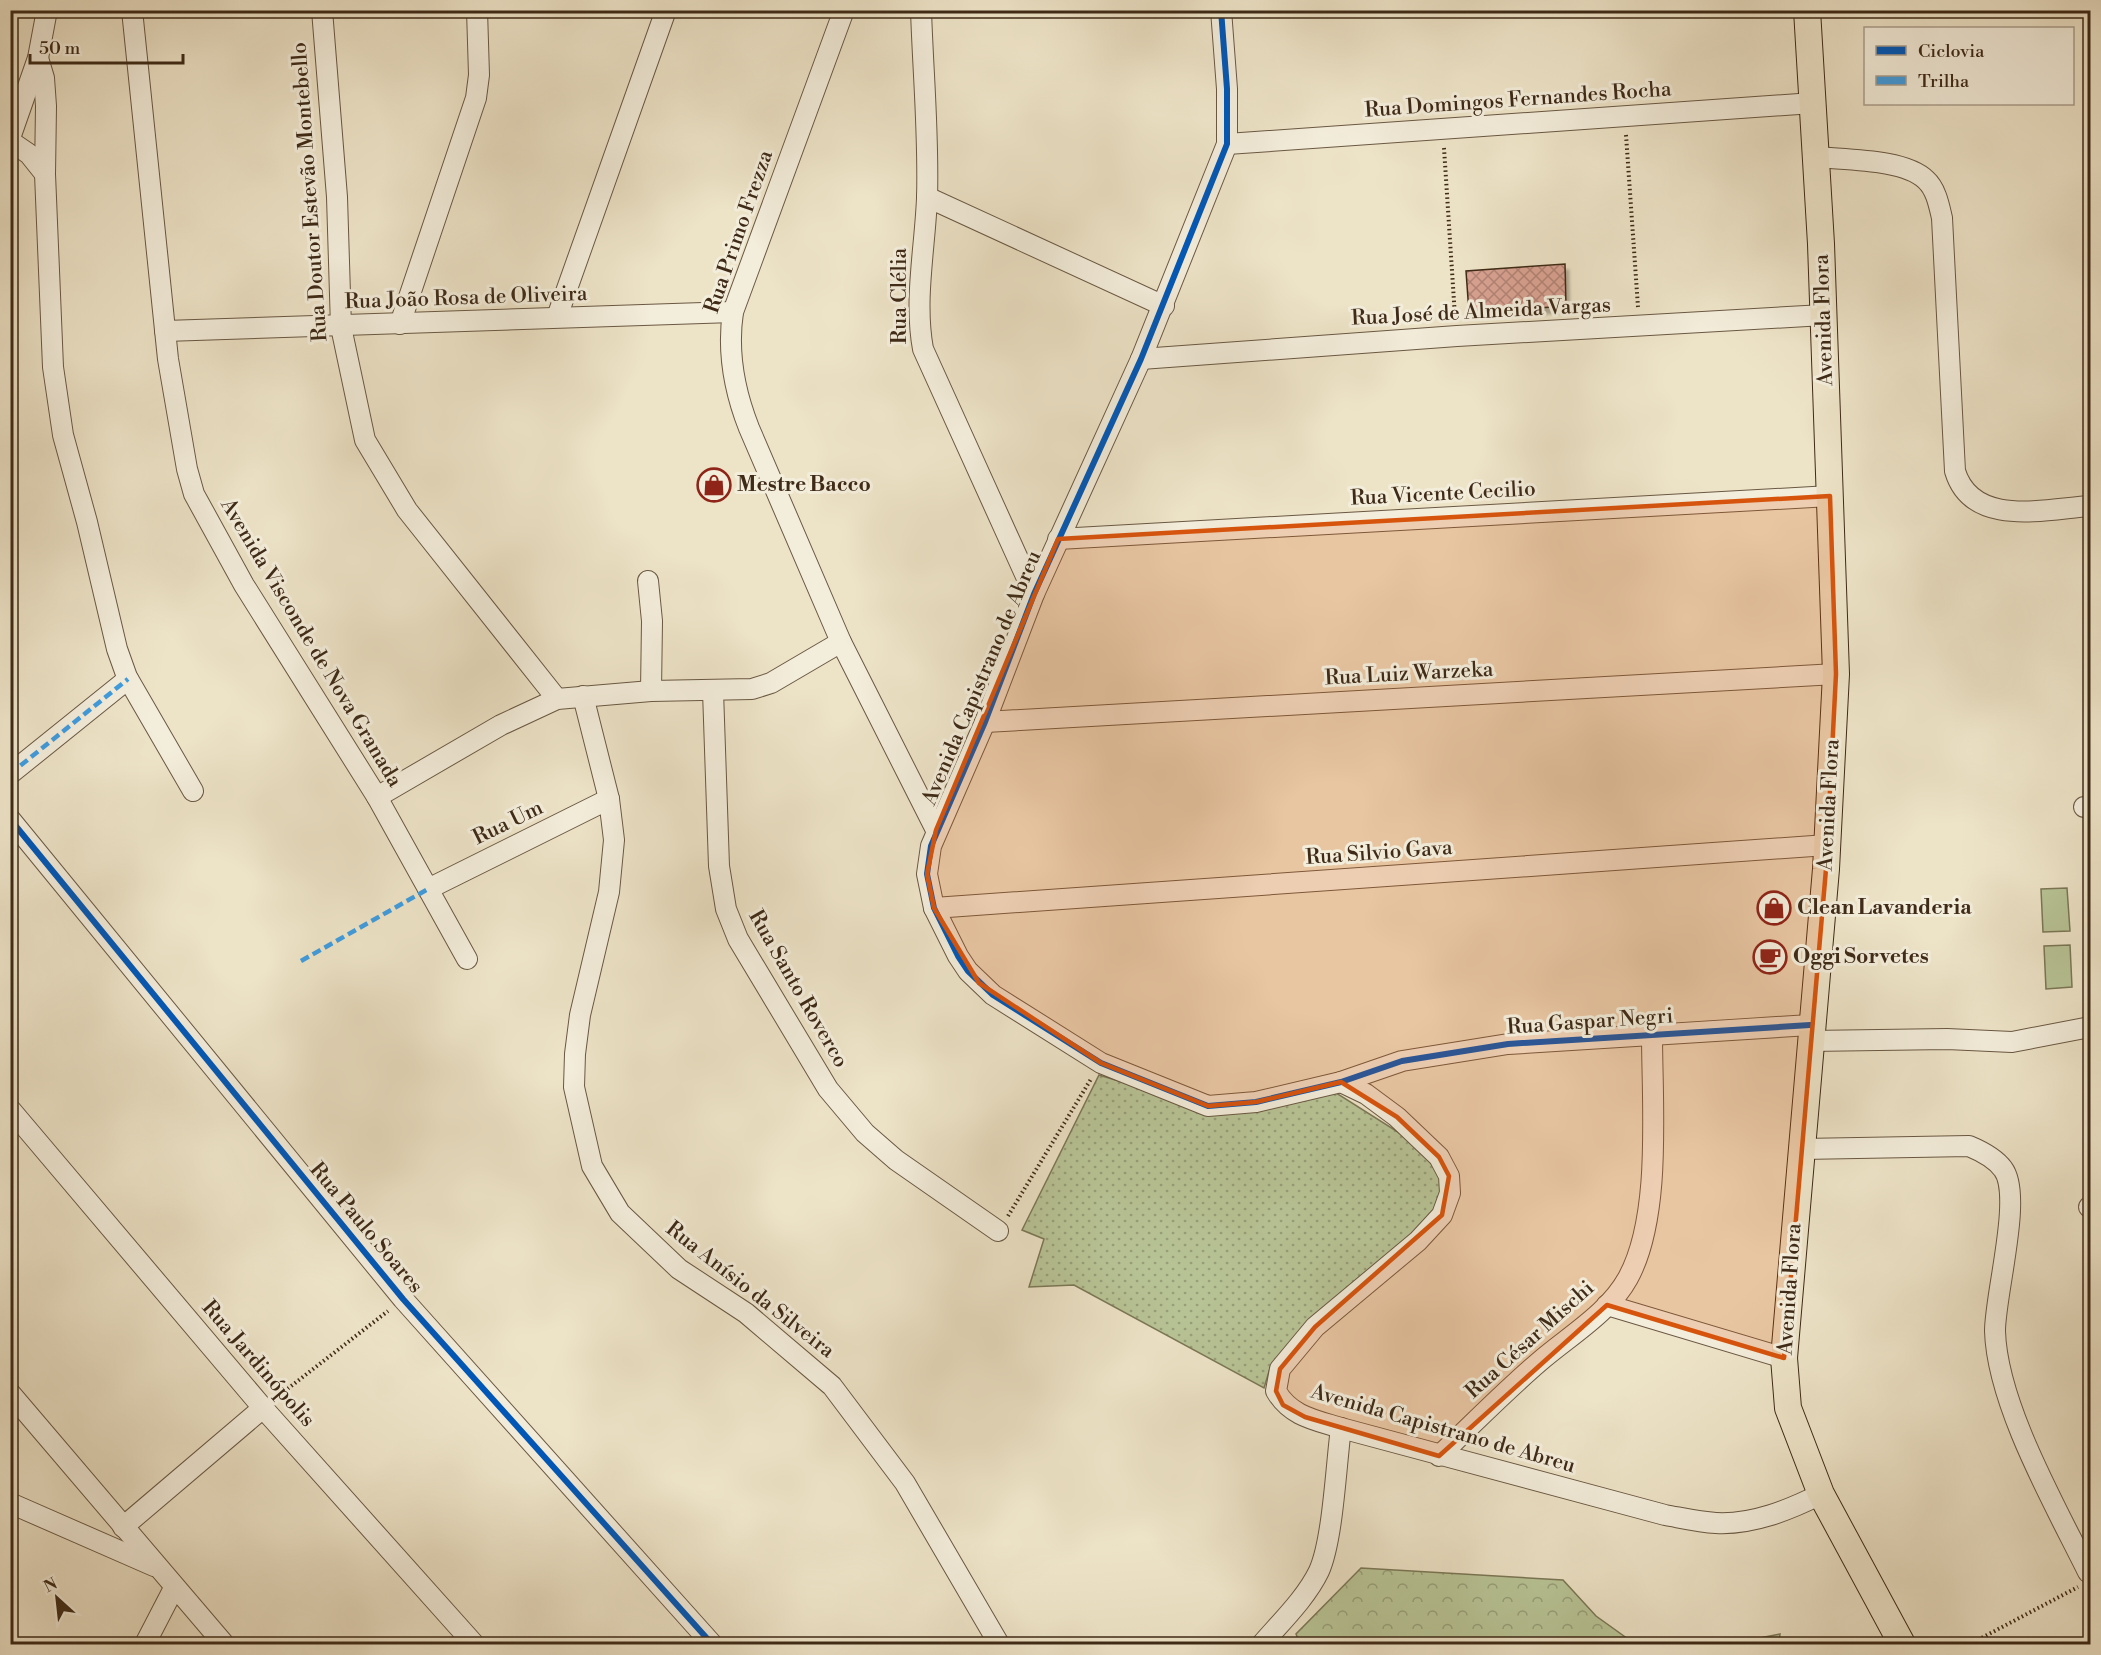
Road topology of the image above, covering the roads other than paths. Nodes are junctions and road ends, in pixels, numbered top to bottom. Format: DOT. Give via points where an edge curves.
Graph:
graph roads {
  1 [pos="47,10"];
  2 [pos="132,10"];
  3 [pos="322,10"];
  4 [pos="477,10"];
  5 [pos="666,10"];
  6 [pos="844,10"];
  7 [pos="921,10"];
  8 [pos="1221,10"];
  9 [pos="1808,10"];
  10 [pos="38,58"];
  11 [pos="1813,103"];
  12 [pos="10,140"];
  13 [pos="1227,144"];
  14 [pos="1817,157"];
  15 [pos="45,174"];
  16 [pos="927,197"];
  17 [pos="1164,306"];
  18 [pos="733,312"];
  19 [pos="1824,315"];
  20 [pos="557,317"];
  21 [pos="400,324"];
  22 [pos="341,327"];
  23 [pos="165,332"];
  24 [pos="1141,359"];
  25 [pos="1830,496"];
  26 [pos="2091,506"];
  27 [pos="1058,539"];
  28 [pos="648,581"];
  29 [pos="1034,594"];
  30 [pos="841,642"];
  31 [pos="1836,674"];
  32 [pos="128,679"];
  33 [pos="651,691"];
  34 [pos="713,691"];
  35 [pos="584,696"];
  36 [pos="557,699"];
  37 [pos="985,722"];
  38 [pos="10,774"];
  39 [pos="193,791"];
  40 [pos="377,797"];
  41 [pos="609,799"];
  42 [pos="10,819"];
  43 [pos="936,830"];
  44 [pos="1827,845"];
  45 [pos="428,889"];
  46 [pos="933,908"];
  47 [pos="467,959"];
  48 [pos="2091,1027"];
  49 [pos="1810,1033"];
  50 [pos="1652,1034"];
  51 [pos="1341,1082"];
  52 [pos="10,1109"];
  53 [pos="1802,1149"];
  54 [pos="998,1231"];
  55 [pos="1607,1305"];
  56 [pos="1784,1358"];
  57 [pos="10,1393"];
  58 [pos="262,1408"];
  59 [pos="1341,1428"];
  60 [pos="1439,1456"];
  61 [pos="1821,1494"];
  62 [pos="10,1503"];
  63 [pos="123,1527"];
  64 [pos="157,1568"];
  65 [pos="2089,1571"];
  66 [pos="174,1588"];
  67 [pos="146,1644"];
  68 [pos="224,1644"];
  69 [pos="474,1644"];
  70 [pos="712,1644"];
  71 [pos="999,1644"];
  72 [pos="1262,1644"];
  73 [pos="1902,1644"];
  1 -- 10 [label="street"];
  2 -- 23 [label="street, Avenida Visconde de Nova Granada"];
  3 -- 22 [label="street, Rua Doutor Estevão Montebello" via="337,197"];
  4 -- 21 [label="street" via="476,98"];
  5 -- 20 [label="street"];
  6 -- 18 [label="street, Rua Primo Frezza"];
  7 -- 16 [label="street, Rua Clélia"];
  8 -- 13 [label="street, Avenida Capistrano de Abreu"];
  9 -- 11 [label="main road, Avenida Flora"];
  10 -- 12 [label="street"];
  10 -- 15 [label="street" via="46,97"];
  11 -- 13 [label="street, Rua Domingos Fernandes Rocha"];
  11 -- 14 [label="main road, Avenida Flora"];
  12 -- 15 [label="street" via="29,154"];
  13 -- 17 [label="street, Avenida Capistrano de Abreu"];
  14 -- 19 [label="main road, Avenida Flora"];
  14 -- 26 [label="street" via="1900,166 1927,180 1936,196 1942,218 1955,471 1965,494 1998,510"];
  15 -- 32 [label="street" via="52,367 63,435"];
  16 -- 17 [label="street"];
  16 -- 29 [label="street, Rua Clélia" via="921,280 923,349"];
  17 -- 24 [label="street, Avenida Capistrano de Abreu"];
  18 -- 20 [label="street, Rua João Rosa de Oliveira"];
  18 -- 30 [label="street, Rua Primo Frezza" via="729,342 742,409"];
  19 -- 24 [label="street, Rua José de Almeida Vargas"];
  19 -- 25 [label="main road, Avenida Flora"];
  20 -- 21 [label="street, Rua João Rosa de Oliveira"];
  21 -- 22 [label="street, Rua João Rosa de Oliveira"];
  22 -- 23 [label="street, Rua João Rosa de Oliveira"];
  22 -- 36 [label="street, Rua Doutor Estevão Montebello" via="360,426 374,458 407,510"];
  23 -- 40 [label="street, Avenida Visconde de Nova Granada" via="194,494 244,585"];
  24 -- 27 [label="street, Avenida Capistrano de Abreu"];
  25 -- 27 [label="street, Rua Vicente Cecilio"];
  25 -- 31 [label="main road, Avenida Flora"];
  27 -- 29 [label="street, Avenida Capistrano de Abreu"];
  28 -- 33 [label="street"];
  29 -- 37 [label="street, Avenida Capistrano de Abreu"];
  30 -- 34 [label="street" via="760,687"];
  30 -- 43 [label="street, Rua Primo Frezza"];
  31 -- 37 [label="street, Rua Luiz Warzeka"];
  31 -- 44 [label="main road, Avenida Flora"];
  32 -- 38 [label="street"];
  32 -- 39 [label="street"];
  33 -- 34 [label="street"];
  33 -- 35 [label="street"];
  34 -- 54 [label="street, Rua Santo Roverco" via="719,866 726,909 738,939 828,1089 865,1133 896,1160"];
  35 -- 36 [label="street"];
  35 -- 41 [label="street, Rua Anísio da Silveira"];
  36 -- 40 [label="street" via="501,725"];
  37 -- 43 [label="street, Avenida Capistrano de Abreu"];
  40 -- 45 [label="street, Avenida Visconde de Nova Granada"];
  41 -- 45 [label="street, Rua Um"];
  41 -- 71 [label="street, Rua Anísio da Silveira" via="614,829 613,863 575,1054 574,1087 592,1166 620,1213 679,1269 746,1313 832,1386 905,1482"];
  42 -- 70 [label="street, Rua Paulo Soares" via="403,1299"];
  43 -- 46 [label="street, Avenida Capistrano de Abreu" via="927,874"];
  44 -- 46 [label="street, Rua Silvio Gava"];
  44 -- 49 [label="main road, Avenida Flora"];
  45 -- 47 [label="street, Avenida Visconde de Nova Granada"];
  46 -- 51 [label="street, Avenida Capistrano de Abreu" via="958,956 979,983 1101,1063 1208,1106 1256,1102"];
  48 -- 49 [label="street, Rua Gaspar Negri" via="2012,1042"];
  49 -- 50 [label="street, Rua Gaspar Negri"];
  49 -- 53 [label="main road, Avenida Flora"];
  50 -- 51 [label="street, Rua Gaspar Negri" via="1508,1044 1402,1061"];
  50 -- 55 [label="street, Rua César Mischi" via="1652,1172 1647,1213 1641,1247 1628,1278"];
  51 -- 59 [label="street, Avenida Capistrano de Abreu" via="1366,1094 1397,1117 1439,1157 1449,1176 1450,1193 1442,1215 1418,1241 1315,1328 1280,1369 1276,1391 1283,1405 1305,1417"];
  52 -- 58 [label="street, Rua Jardinópolis"];
  53 -- 56 [label="main road, Avenida Flora"];
  53 -- 65 [label="street" via="1969,1146 1987,1154 2003,1169 2010,1184 2010,1218 1995,1331 2003,1386 2044,1483"];
  55 -- 56 [label="street"];
  55 -- 60 [label="street, Rua César Mischi"];
  56 -- 61 [label="main road, Avenida Flora" via="1788,1408"];
  57 -- 63 [label="street"];
  58 -- 63 [label="street"];
  58 -- 69 [label="street, Rua Jardinópolis"];
  59 -- 60 [label="street, Avenida Capistrano de Abreu"];
  59 -- 72 [label="street" via="1327,1541 1319,1571"];
  60 -- 61 [label="street, Avenida Capistrano de Abreu" via="1665,1515 1718,1523 1759,1518"];
  61 -- 73 [label="main road, Avenida Flora"];
  62 -- 64 [label="street"];
  63 -- 64 [label="street"];
  64 -- 66 [label="street"];
  66 -- 67 [label="street"];
  66 -- 68 [label="street"];
}
